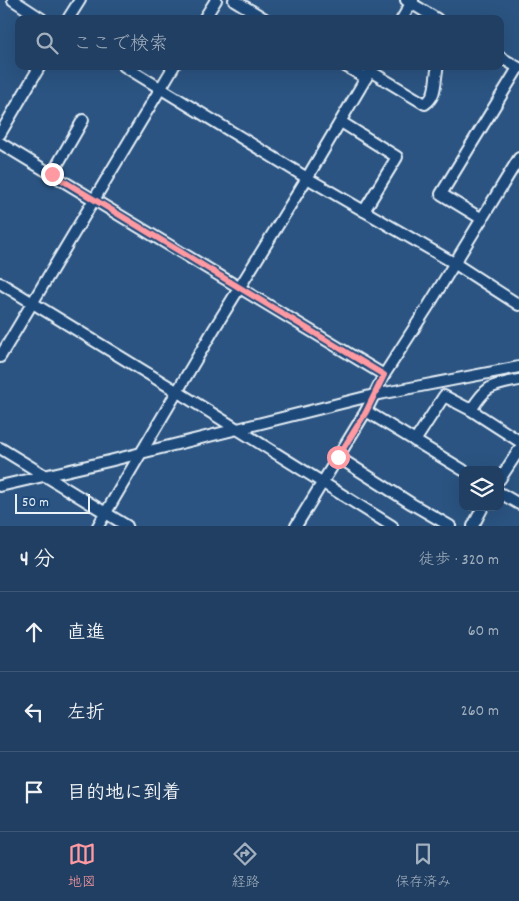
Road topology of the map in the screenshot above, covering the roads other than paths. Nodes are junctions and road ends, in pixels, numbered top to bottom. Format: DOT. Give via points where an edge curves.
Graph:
graph roads {
  1 [pos="13,0"];
  2 [pos="80,0"];
  3 [pos="216,0"];
  4 [pos="234,0"];
  5 [pos="410,1"];
  6 [pos="36,15"];
  7 [pos="71,15"];
  8 [pos="207,15"];
  9 [pos="258,15"];
  10 [pos="404,15"];
  11 [pos="431,15"];
  12 [pos="504,59"];
  13 [pos="518,68"];
  14 [pos="38,70"];
  15 [pos="131,70"];
  16 [pos="171,70"];
  17 [pos="437,70"];
  18 [pos="369,72"];
  19 [pos="160,88"];
  20 [pos="83,120"];
  21 [pos="341,122"];
  22 [pos="0,134"];
  23 [pos="0,143"];
  24 [pos="519,158"];
  25 [pos="52,174"];
  26 [pos="307,178"];
  27 [pos="94,200"];
  28 [pos="364,211"];
  29 [pos="482,219"];
  30 [pos="454,263"];
  31 [pos="0,283"];
  32 [pos="239,288"];
  33 [pos="33,303"];
  34 [pos="519,304"];
  35 [pos="0,357"];
  36 [pos="519,367"];
  37 [pos="384,375"];
  38 [pos="519,380"];
  39 [pos="178,392"];
  40 [pos="374,395"];
  41 [pos="471,410"];
  42 [pos="366,412"];
  43 [pos="237,430"];
  44 [pos="415,441"];
  45 [pos="519,441"];
  46 [pos="0,448"];
  47 [pos="519,450"];
  48 [pos="140,453"];
  49 [pos="338,457"];
  50 [pos="459,468"];
  51 [pos="504,473"];
  52 [pos="45,475"];
  53 [pos="322,482"];
  54 [pos="0,486"];
  55 [pos="504,495"];
  56 [pos="519,504"];
  57 [pos="482,511"];
  58 [pos="105,513"];
  59 [pos="98,526"];
  60 [pos="127,526"];
  61 [pos="296,526"];
  62 [pos="392,526"];
  63 [pos="450,526"];
  64 [pos="473,526"];
  1 -- 6 [label="street"];
  2 -- 7 [label="street"];
  3 -- 8 [label="street"];
  4 -- 9 [label="street"];
  5 -- 10 [label="street"];
  5 -- 11 [label="street"];
  12 -- 13 [label="street"];
  13 -- 29 [label="street" via="441,194"];
  14 -- 22 [label="street"];
  15 -- 19 [label="street"];
  16 -- 19 [label="street"];
  17 -- 18 [label="street" via="434,93 425,104"];
  18 -- 21 [label="street"];
  19 -- 26 [label="street"];
  19 -- 27 [label="street"];
  20 -- 25 [label="street"];
  21 -- 26 [label="street"];
  21 -- 28 [label="street" via="397,157"];
  23 -- 25 [label="street"];
  24 -- 29 [label="street"];
  25 -- 27 [label="street"];
  26 -- 28 [label="street"];
  26 -- 32 [label="street"];
  27 -- 32 [label="street"];
  27 -- 33 [label="street"];
  28 -- 30 [label="street"];
  29 -- 30 [label="street"];
  30 -- 34 [label="street"];
  30 -- 37 [label="street"];
  31 -- 33 [label="street"];
  32 -- 37 [label="street"];
  32 -- 39 [label="street"];
  33 -- 35 [label="street"];
  33 -- 39 [label="street"];
  36 -- 40 [label="street"];
  37 -- 40 [label="street"];
  38 -- 41 [label="street" via="489,388"];
  39 -- 43 [label="street"];
  39 -- 48 [label="street"];
  40 -- 42 [label="street"];
  40 -- 43 [label="street"];
  41 -- 44 [label="street" via="444,396"];
  41 -- 45 [label="street"];
  42 -- 44 [label="street"];
  42 -- 49 [label="street"];
  43 -- 48 [label="street"];
  43 -- 53 [label="street"];
  44 -- 50 [label="street"];
  46 -- 52 [label="street"];
  47 -- 51 [label="street"];
  48 -- 52 [label="street"];
  48 -- 58 [label="street"];
  49 -- 53 [label="street"];
  49 -- 63 [label="street"];
  52 -- 54 [label="street"];
  52 -- 58 [label="street"];
  53 -- 61 [label="street"];
  53 -- 62 [label="street"];
  55 -- 56 [label="street"];
  57 -- 64 [label="street"];
  58 -- 59 [label="street"];
  58 -- 60 [label="street"];
}
